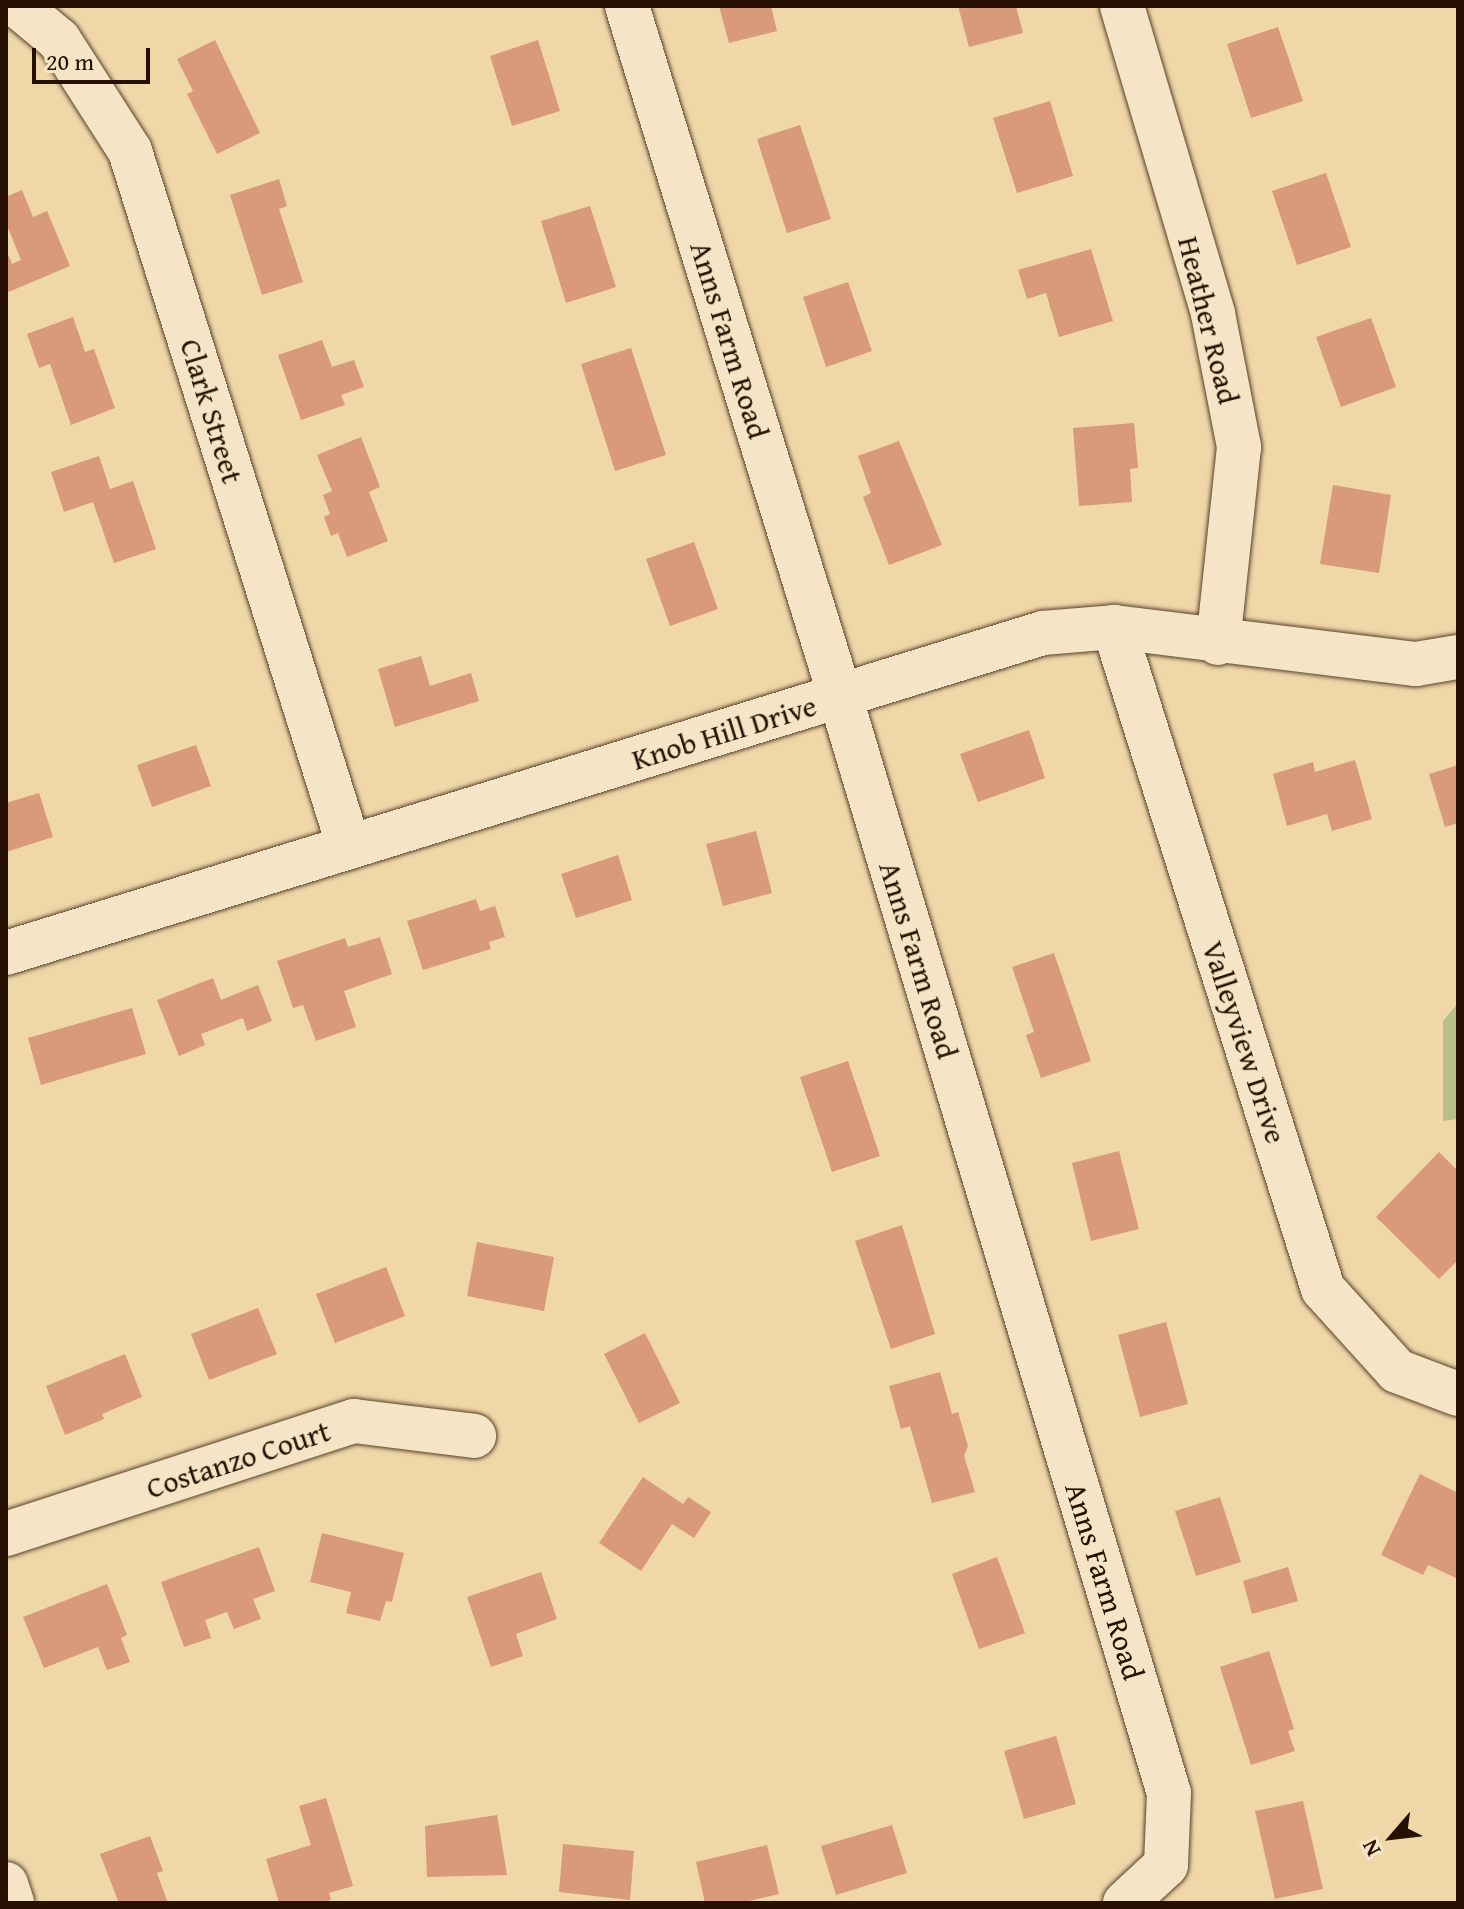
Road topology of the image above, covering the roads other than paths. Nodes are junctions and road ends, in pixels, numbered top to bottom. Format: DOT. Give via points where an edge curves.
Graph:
graph roads {
  1 [pos="18,6"];
  2 [pos="627,6"];
  3 [pos="1122,6"];
  4 [pos="1114,627"];
  5 [pos="1218,643"];
  6 [pos="1458,657"];
  7 [pos="840,696"];
  8 [pos="349,847"];
  9 [pos="6,953"];
  10 [pos="1458,1394"];
  11 [pos="474,1436"];
  12 [pos="6,1534"];
  13 [pos="6,1884"];
  14 [pos="12,1903"];
  15 [pos="1125,1903"];
  1 -- 8 [label="street, Clark Street" via="59,40 130,151"];
  2 -- 7 [label="street, Anns Farm Road"];
  3 -- 5 [label="street, Heather Road" via="1213,314 1239,447"];
  4 -- 5 [label="street, Knob Hill Drive"];
  4 -- 7 [label="street, Knob Hill Drive" via="1043,633"];
  4 -- 10 [label="street, Valleyview Drive" via="1323,1289 1397,1371"];
  5 -- 6 [label="street, Knob Hill Drive" via="1416,664"];
  7 -- 8 [label="street, Knob Hill Drive"];
  7 -- 15 [label="street, Anns Farm Road" via="1169,1793 1166,1865"];
  8 -- 9 [label="street, Knob Hill Drive"];
  11 -- 12 [label="street, Costanzo Court" via="354,1421"];
  13 -- 14 [label="street"];
}
